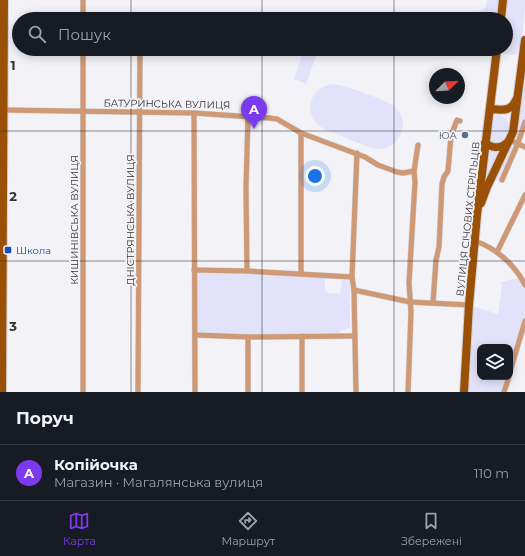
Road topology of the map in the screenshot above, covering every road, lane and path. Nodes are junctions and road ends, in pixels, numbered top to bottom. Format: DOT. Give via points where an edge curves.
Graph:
graph roads {
  1 [pos="4,0"];
  2 [pos="83,0"];
  3 [pos="503,0"];
  4 [pos="84,12"];
  5 [pos="502,12"];
  6 [pos="525,40"];
  7 [pos="83,56"];
  8 [pos="140,56"];
  9 [pos="496,56"];
  10 [pos="518,97"];
  11 [pos="490,109"];
  12 [pos="4,110"];
  13 [pos="83,111"];
  14 [pos="139,113"];
  15 [pos="194,114"];
  16 [pos="248,116"];
  17 [pos="460,120"];
  18 [pos="525,122"];
  19 [pos="301,133"];
  20 [pos="510,140"];
  21 [pos="485,143"];
  22 [pos="518,143"];
  23 [pos="418,145"];
  24 [pos="525,147"];
  25 [pos="357,154"];
  26 [pos="414,171"];
  27 [pos="502,180"];
  28 [pos="525,194"];
  29 [pos="477,215"];
  30 [pos="475,241"];
  31 [pos="497,252"];
  32 [pos="194,270"];
  33 [pos="247,271"];
  34 [pos="300,274"];
  35 [pos="352,277"];
  36 [pos="525,285"];
  37 [pos="354,290"];
  38 [pos="410,302"];
  39 [pos="433,303"];
  40 [pos="469,305"];
  41 [pos="1,309"];
  42 [pos="525,321"];
  43 [pos="195,335"];
  44 [pos="302,336"];
  45 [pos="354,336"];
  46 [pos="248,337"];
  47 [pos="513,362"];
  48 [pos="508,380"];
  49 [pos="2,392"];
  50 [pos="83,392"];
  51 [pos="138,392"];
  52 [pos="195,392"];
  53 [pos="248,392"];
  54 [pos="302,392"];
  55 [pos="356,392"];
  56 [pos="408,392"];
  57 [pos="464,392"];
  58 [pos="504,392"];
  1 -- 12 [label="main road"];
  2 -- 4 [label="street"];
  3 -- 5 [label="main road"];
  6 -- 10 [label="main road"];
  7 -- 13 [label="street, КИШИНІВСЬКА ВУЛИЦЯ"];
  8 -- 14 [label="street, ДНІСТРЯНСЬКА ВУЛИЦЯ"];
  9 -- 11 [label="main road, ВУЛИЦЯ СІЧОВИХ СТРІЛЬЦІВ"];
  10 -- 11 [label="main road" via="510,109"];
  10 -- 20 [label="main road"];
  11 -- 21 [label="main road, ВУЛИЦЯ СІЧОВИХ СТРІЛЬЦІВ"];
  12 -- 13 [label="street, БАТУРИНСЬКА ВУЛИЦЯ"];
  12 -- 41 [label="main road"];
  13 -- 14 [label="street, БАТУРИНСЬКА ВУЛИЦЯ"];
  13 -- 50 [label="street, КИШИНІВСЬКА ВУЛИЦЯ"];
  14 -- 15 [label="street, БАТУРИНСЬКА ВУЛИЦЯ"];
  14 -- 51 [label="street, ДНІСТРЯНСЬКА ВУЛИЦЯ"];
  15 -- 16 [label="street, БАТУРИНСЬКА ВУЛИЦЯ"];
  15 -- 32 [label="street"];
  16 -- 19 [label="street, БАТУРИНСЬКА ВУЛИЦЯ" via="277,119"];
  16 -- 33 [label="street"];
  17 -- 39 [label="street" via="457,120 452,136 448,171 442,184"];
  18 -- 22 [label="street"];
  19 -- 25 [label="street, БАТУРИНСЬКА ВУЛИЦЯ"];
  19 -- 34 [label="street"];
  20 -- 21 [label="main road" via="496,148"];
  20 -- 22 [label="street"];
  20 -- 29 [label="main road" via="487,187"];
  21 -- 29 [label="main road, ВУЛИЦЯ СІЧОВИХ СТРІЛЬЦІВ"];
  22 -- 24 [label="street"];
  22 -- 27 [label="street"];
  23 -- 26 [label="street"];
  25 -- 26 [label="street, БАТУРИНСЬКА ВУЛИЦЯ" via="397,172"];
  25 -- 35 [label="street"];
  26 -- 38 [label="street" via="416,182"];
  28 -- 31 [label="street"];
  29 -- 30 [label="main road, ВУЛИЦЯ СІЧОВИХ СТРІЛЬЦІВ"];
  30 -- 31 [label="street"];
  30 -- 40 [label="main road, ВУЛИЦЯ СІЧОВИХ СТРІЛЬЦІВ"];
  31 -- 36 [label="street" via="515,269"];
  32 -- 33 [label="street"];
  32 -- 43 [label="street"];
  33 -- 34 [label="street"];
  34 -- 35 [label="street"];
  35 -- 37 [label="street"];
  37 -- 38 [label="street"];
  37 -- 45 [label="street"];
  38 -- 39 [label="street"];
  38 -- 56 [label="street"];
  39 -- 40 [label="street"];
  40 -- 57 [label="main road, ВУЛИЦЯ СІЧОВИХ СТРІЛЬЦІВ"];
  41 -- 49 [label="main road"];
  42 -- 47 [label="street"];
  43 -- 46 [label="street"];
  43 -- 52 [label="street"];
  44 -- 45 [label="street"];
  44 -- 46 [label="street"];
  44 -- 54 [label="street"];
  45 -- 55 [label="street"];
  46 -- 53 [label="street"];
  48 -- 58 [label="street"];
}
